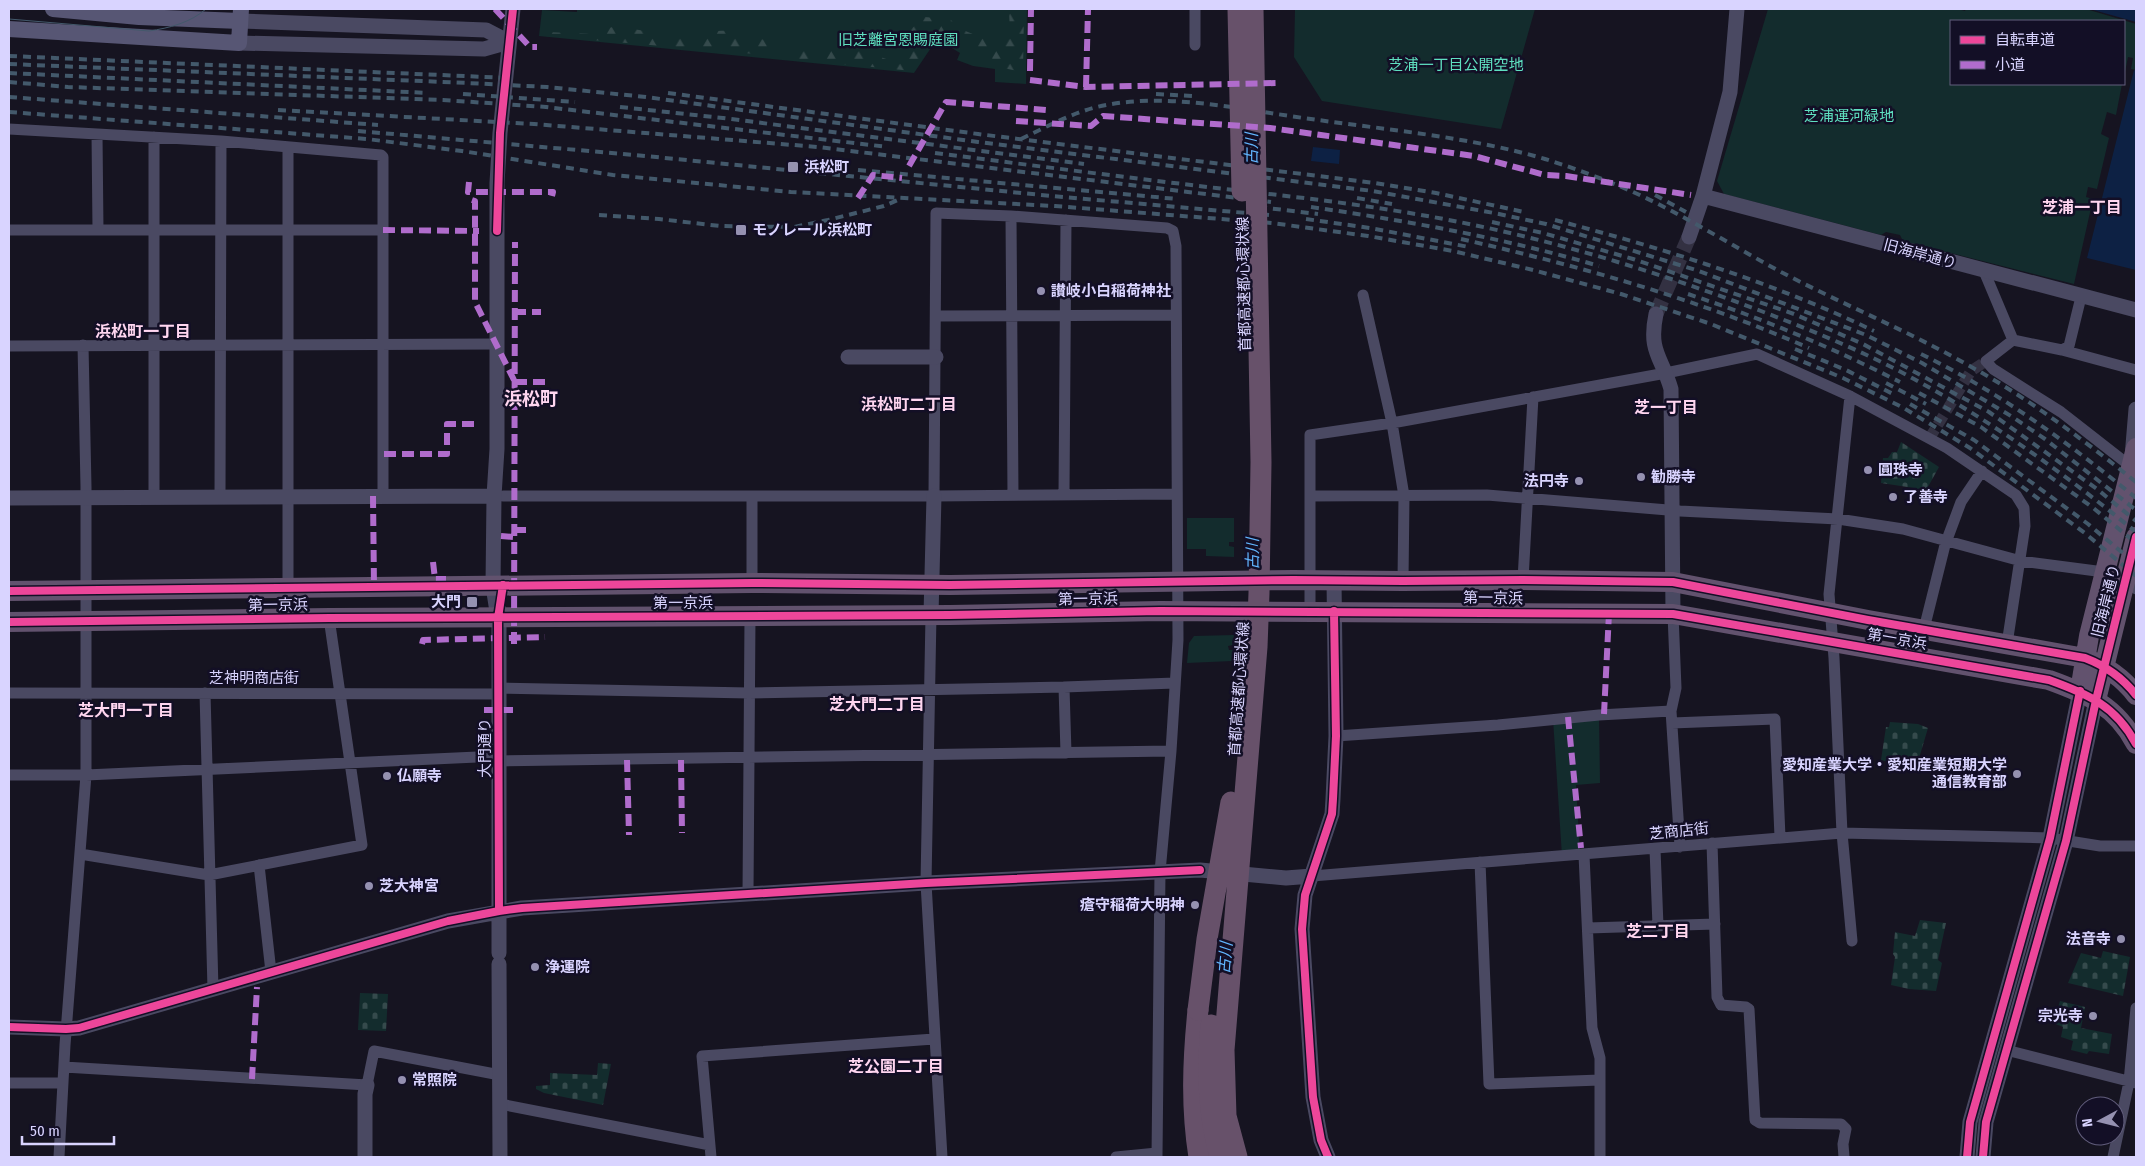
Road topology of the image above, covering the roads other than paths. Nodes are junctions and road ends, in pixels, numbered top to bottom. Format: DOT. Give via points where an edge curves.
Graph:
graph roads {
  1 [pos="53,9"];
  2 [pos="513,9"];
  3 [pos="1196,9"];
  4 [pos="1234,9"];
  5 [pos="1238,9"];
  6 [pos="1253,9"];
  7 [pos="1262,9"];
  8 [pos="1737,9"];
  9 [pos="232,14"];
  10 [pos="9,29"];
  11 [pos="509,42"];
  12 [pos="239,43"];
  13 [pos="1195,45"];
  14 [pos="1239,56"];
  15 [pos="1255,93"];
  16 [pos="9,129"];
  17 [pos="97,134"];
  18 [pos="154,137"];
  19 [pos="220,141"];
  20 [pos="288,147"];
  21 [pos="1703,196"];
  22 [pos="1011,216"];
  23 [pos="1066,220"];
  24 [pos="9,230"];
  25 [pos="98,230"];
  26 [pos="154,230"];
  27 [pos="220,230"];
  28 [pos="288,230"];
  29 [pos="383,230"];
  30 [pos="1689,237"];
  31 [pos="1984,271"];
  32 [pos="1363,295"];
  33 [pos="2082,296"];
  34 [pos="2136,310"];
  35 [pos="1656,314"];
  36 [pos="1011,315"];
  37 [pos="1065,315"];
  38 [pos="1176,315"];
  39 [pos="936,316"];
  40 [pos="2013,340"];
  41 [pos="383,344"];
  42 [pos="496,344"];
  43 [pos="83,345"];
  44 [pos="154,345"];
  45 [pos="220,345"];
  46 [pos="288,345"];
  47 [pos="9,346"];
  48 [pos="2062,350"];
  49 [pos="848,357"];
  50 [pos="936,357"];
  51 [pos="2136,370"];
  52 [pos="1666,373"];
  53 [pos="1850,396"];
  54 [pos="1532,397"];
  55 [pos="2136,409"];
  56 [pos="1392,423"];
  57 [pos="2135,460"];
  58 [pos="1982,472"];
  59 [pos="1064,494"];
  60 [pos="1176,494"];
  61 [pos="1013,495"];
  62 [pos="384,496"];
  63 [pos="498,496"];
  64 [pos="752,496"];
  65 [pos="934,496"];
  66 [pos="1310,496"];
  67 [pos="1404,496"];
  68 [pos="154,497"];
  69 [pos="220,497"];
  70 [pos="288,497"];
  71 [pos="9,498"];
  72 [pos="86,498"];
  73 [pos="1527,498"];
  74 [pos="1672,509"];
  75 [pos="1838,519"];
  76 [pos="2136,537"];
  77 [pos="1947,540"];
  78 [pos="2021,561"];
  79 [pos="2104,572"];
  80 [pos="1310,580"];
  81 [pos="1334,580"];
  82 [pos="1523,580"];
  83 [pos="1403,581"];
  84 [pos="1177,582"];
  85 [pos="1673,582"];
  86 [pos="752,583"];
  87 [pos="2131,584"];
  88 [pos="932,585"];
  89 [pos="498,586"];
  90 [pos="288,588"];
  91 [pos="86,590"];
  92 [pos="9,591"];
  93 [pos="1310,610"];
  94 [pos="1334,610"];
  95 [pos="1178,611"];
  96 [pos="1830,612"];
  97 [pos="1673,614"];
  98 [pos="931,615"];
  99 [pos="750,617"];
  100 [pos="329,618"];
  101 [pos="498,618"];
  102 [pos="85,621"];
  103 [pos="9,622"];
  104 [pos="1924,629"];
  105 [pos="1832,642"];
  106 [pos="2007,644"];
  107 [pos="2085,658"];
  108 [pos="2104,666"];
  109 [pos="1175,683"];
  110 [pos="1064,687"];
  111 [pos="929,689"];
  112 [pos="498,691"];
  113 [pos="749,692"];
  114 [pos="9,693"];
  115 [pos="86,693"];
  116 [pos="205,693"];
  117 [pos="340,694"];
  118 [pos="2088,695"];
  119 [pos="2136,695"];
  120 [pos="1671,711"];
  121 [pos="1672,723"];
  122 [pos="1336,736"];
  123 [pos="2136,744"];
  124 [pos="1171,751"];
  125 [pos="1066,753"];
  126 [pos="930,755"];
  127 [pos="499,758"];
  128 [pos="749,759"];
  129 [pos="350,763"];
  130 [pos="206,768"];
  131 [pos="9,775"];
  132 [pos="86,775"];
  133 [pos="1230,802"];
  134 [pos="1842,833"];
  135 [pos="1780,837"];
  136 [pos="2050,838"];
  137 [pos="2066,841"];
  138 [pos="1712,843"];
  139 [pos="2136,846"];
  140 [pos="1680,847"];
  141 [pos="1655,849"];
  142 [pos="80,854"];
  143 [pos="1584,855"];
  144 [pos="1480,862"];
  145 [pos="259,865"];
  146 [pos="1160,872"];
  147 [pos="209,875"];
  148 [pos="1312,876"];
  149 [pos="926,883"];
  150 [pos="748,894"];
  151 [pos="499,911"];
  152 [pos="1715,924"];
  153 [pos="1658,926"];
  154 [pos="1588,928"];
  155 [pos="1852,942"];
  156 [pos="271,972"];
  157 [pos="213,989"];
  158 [pos="2136,1008"];
  159 [pos="9,1027"];
  160 [pos="66,1030"];
  161 [pos="934,1039"];
  162 [pos="2006,1050"];
  163 [pos="64,1067"];
  164 [pos="500,1075"];
  165 [pos="1600,1080"];
  166 [pos="2133,1082"];
  167 [pos="9,1083"];
  168 [pos="63,1083"];
  169 [pos="367,1084"];
  170 [pos="500,1104"];
  171 [pos="710,1145"];
  172 [pos="1157,1155"];
  173 [pos="59,1157"];
  174 [pos="366,1157"];
  175 [pos="500,1157"];
  176 [pos="711,1157"];
  177 [pos="942,1157"];
  178 [pos="1116,1157"];
  179 [pos="1199,1157"];
  180 [pos="1220,1157"];
  181 [pos="1237,1157"];
  182 [pos="1328,1157"];
  183 [pos="1600,1157"];
  184 [pos="1844,1157"];
  185 [pos="1967,1157"];
  186 [pos="1983,1157"];
  187 [pos="2113,1157"];
  1 -- 9 [label="main road" via="139,17"];
  2 -- 11 [label="street, 大門通り"];
  3 -- 13 [label="street"];
  4 -- 14 [label="highway, 首都高速都心環状線, bridge"];
  5 -- 14 [label="highway, bridge"];
  6 -- 15 [label="highway, 首都高速都心環状線, bridge"];
  7 -- 15 [label="highway, 首都高速都心環状線, bridge"];
  8 -- 21 [label="street" via="1730,92"];
  9 -- 11 [label="street" via="486,30"];
  9 -- 12 [label="main road"];
  10 -- 12 [label="main road"];
  11 -- 12 [label="street" via="484,49"];
  11 -- 42 [label="street, 大門通り" via="498,166"];
  14 -- 133 [label="highway, 首都高速都心環状線, bridge" via="1247,531 1243,644"];
  15 -- 181 [label="highway, 首都高速都心環状線, bridge" via="1259,593 1223,1073 1226,1116"];
  16 -- 17 [label="street"];
  17 -- 18 [label="street"];
  17 -- 25 [label="street"];
  18 -- 19 [label="street"];
  18 -- 26 [label="street"];
  19 -- 20 [label="street"];
  19 -- 27 [label="street"];
  20 -- 28 [label="street"];
  20 -- 29 [label="street" via="381,155"];
  21 -- 30 [label="street"];
  21 -- 31 [label="street, 旧海岸通り"];
  22 -- 23 [label="street"];
  22 -- 36 [label="street"];
  22 -- 39 [label="street" via="936,213"];
  23 -- 37 [label="street"];
  23 -- 38 [label="street" via="1173,231 1176,238"];
  24 -- 25 [label="street"];
  25 -- 26 [label="street"];
  26 -- 27 [label="street"];
  26 -- 44 [label="street"];
  27 -- 28 [label="street"];
  27 -- 45 [label="street"];
  28 -- 29 [label="street"];
  28 -- 46 [label="street"];
  29 -- 41 [label="street"];
  31 -- 33 [label="street, 旧海岸通り"];
  31 -- 40 [label="street"];
  32 -- 56 [label="street"];
  33 -- 34 [label="street, 旧海岸通り"];
  33 -- 48 [label="street" via="2069,346"];
  35 -- 52 [label="street" via="1652,335 1654,349"];
  36 -- 37 [label="street"];
  36 -- 39 [label="street"];
  36 -- 61 [label="street"];
  37 -- 38 [label="street"];
  37 -- 59 [label="street"];
  38 -- 60 [label="street"];
  39 -- 50 [label="street"];
  40 -- 48 [label="street"];
  40 -- 57 [label="street" via="1986,361 1993,369"];
  41 -- 42 [label="street"];
  41 -- 46 [label="street"];
  41 -- 62 [label="street"];
  42 -- 63 [label="street, 大門通り"];
  43 -- 44 [label="street"];
  43 -- 47 [label="street"];
  43 -- 72 [label="street"];
  44 -- 45 [label="street"];
  44 -- 68 [label="street"];
  45 -- 46 [label="street"];
  45 -- 69 [label="street"];
  46 -- 70 [label="street"];
  48 -- 51 [label="street"];
  49 -- 50 [label="street"];
  50 -- 65 [label="street"];
  52 -- 53 [label="street" via="1757,354"];
  52 -- 54 [label="street"];
  52 -- 74 [label="street" via="1671,390"];
  53 -- 58 [label="street" via="1947,448"];
  53 -- 75 [label="street"];
  54 -- 56 [label="street"];
  54 -- 73 [label="street"];
  55 -- 57 [label="street"];
  56 -- 66 [label="street" via="1310,435"];
  56 -- 67 [label="street"];
  57 -- 79 [label="highway, 旧海岸通り"];
  58 -- 77 [label="street" via="1961,502"];
  58 -- 78 [label="street" via="2016,495 2024,508 2026,526"];
  59 -- 60 [label="street"];
  59 -- 61 [label="street"];
  60 -- 84 [label="street"];
  61 -- 65 [label="street"];
  62 -- 63 [label="street"];
  62 -- 70 [label="street"];
  63 -- 64 [label="street"];
  63 -- 89 [label="street, 大門通り"];
  64 -- 65 [label="street"];
  64 -- 86 [label="street"];
  65 -- 88 [label="street"];
  66 -- 67 [label="street"];
  66 -- 80 [label="street"];
  67 -- 73 [label="street"];
  67 -- 83 [label="street"];
  68 -- 69 [label="street"];
  68 -- 72 [label="street"];
  69 -- 70 [label="street"];
  70 -- 90 [label="street"];
  71 -- 72 [label="street"];
  72 -- 91 [label="street"];
  73 -- 74 [label="street"];
  73 -- 82 [label="street"];
  74 -- 75 [label="street"];
  74 -- 85 [label="street"];
  75 -- 77 [label="street"];
  75 -- 96 [label="street" via="1828,594"];
  76 -- 87 [label="highway, 旧海岸通り"];
  77 -- 78 [label="street"];
  77 -- 104 [label="street"];
  78 -- 79 [label="street"];
  78 -- 106 [label="street"];
  79 -- 87 [label="street"];
  79 -- 107 [label="highway, 旧海岸通り"];
  80 -- 81 [label="highway, 第一京浜"];
  80 -- 84 [label="highway, 第一京浜"];
  80 -- 93 [label="street"];
  81 -- 83 [label="highway, 第一京浜"];
  81 -- 94 [label="street"];
  82 -- 83 [label="highway, 第一京浜"];
  82 -- 85 [label="highway, 第一京浜"];
  84 -- 88 [label="highway, 第一京浜"];
  84 -- 95 [label="street"];
  85 -- 96 [label="highway, 第一京浜"];
  85 -- 97 [label="street"];
  86 -- 88 [label="highway, 第一京浜"];
  86 -- 89 [label="highway, 第一京浜"];
  87 -- 108 [label="highway, 旧海岸通り"];
  88 -- 98 [label="street"];
  89 -- 90 [label="highway, 第一京浜"];
  89 -- 101 [label="street, 大門通り"];
  90 -- 91 [label="highway, 第一京浜"];
  91 -- 92 [label="highway, 第一京浜"];
  91 -- 102 [label="street"];
  93 -- 94 [label="highway, 第一京浜"];
  93 -- 95 [label="highway, 第一京浜"];
  94 -- 97 [label="highway, 第一京浜"];
  94 -- 122 [label="street"];
  95 -- 98 [label="highway, 第一京浜"];
  95 -- 109 [label="street"];
  96 -- 104 [label="highway, 第一京浜"];
  96 -- 105 [label="street"];
  97 -- 105 [label="highway, 第一京浜"];
  97 -- 120 [label="street" via="1676,688"];
  98 -- 99 [label="highway, 第一京浜"];
  98 -- 111 [label="street"];
  99 -- 101 [label="highway, 第一京浜"];
  99 -- 113 [label="street"];
  100 -- 101 [label="highway, 第一京浜"];
  100 -- 102 [label="highway, 第一京浜"];
  100 -- 117 [label="street"];
  101 -- 112 [label="street, 大門通り"];
  102 -- 103 [label="highway, 第一京浜"];
  102 -- 115 [label="street"];
  104 -- 106 [label="highway, 第一京浜"];
  105 -- 118 [label="highway, 第一京浜" via="2049,680"];
  105 -- 134 [label="street"];
  106 -- 107 [label="highway, 第一京浜"];
  107 -- 108 [label="highway, 第一京浜"];
  107 -- 118 [label="highway, 旧海岸通り"];
  108 -- 118 [label="highway, 旧海岸通り"];
  108 -- 119 [label="highway, 第一京浜" via="2119,676"];
  109 -- 110 [label="street, 芝神明商店街"];
  109 -- 124 [label="street"];
  110 -- 111 [label="street, 芝神明商店街"];
  110 -- 125 [label="street"];
  111 -- 113 [label="street, 芝神明商店街"];
  111 -- 126 [label="street"];
  112 -- 113 [label="street, 芝神明商店街"];
  112 -- 117 [label="street, 芝神明商店街"];
  112 -- 127 [label="street, 大門通り"];
  113 -- 128 [label="street"];
  114 -- 115 [label="street, 芝神明商店街"];
  115 -- 116 [label="street, 芝神明商店街"];
  115 -- 132 [label="street"];
  116 -- 117 [label="street, 芝神明商店街"];
  116 -- 130 [label="street"];
  117 -- 129 [label="street"];
  118 -- 123 [label="highway, 第一京浜" via="2119,718"];
  118 -- 136 [label="street"];
  118 -- 137 [label="street"];
  120 -- 121 [label="street"];
  120 -- 122 [label="street"];
  121 -- 135 [label="street" via="1775,719"];
  121 -- 140 [label="street"];
  122 -- 148 [label="street" via="1332,814"];
  124 -- 125 [label="street"];
  124 -- 146 [label="street"];
  125 -- 126 [label="street"];
  126 -- 128 [label="street"];
  126 -- 149 [label="street"];
  127 -- 128 [label="street"];
  127 -- 129 [label="street"];
  127 -- 151 [label="street, 大門通り"];
  128 -- 150 [label="street"];
  129 -- 130 [label="street"];
  129 -- 145 [label="street" via="362,845"];
  130 -- 132 [label="street"];
  130 -- 147 [label="street"];
  131 -- 132 [label="street"];
  132 -- 142 [label="street"];
  133 -- 179 [label="highway, bridge" via="1198,1010 1192,1085"];
  133 -- 180 [label="highway, 首都高速都心環状線, bridge" via="1208,1073 1211,1117"];
  134 -- 135 [label="street, 芝商店街"];
  134 -- 136 [label="street, 芝商店街"];
  134 -- 155 [label="street"];
  135 -- 138 [label="street, 芝商店街"];
  136 -- 137 [label="street, 芝商店街"];
  136 -- 185 [label="street" via="1970,1122"];
  137 -- 139 [label="street, 芝商店街" via="2108,847"];
  137 -- 162 [label="street"];
  138 -- 140 [label="street, 芝商店街"];
  138 -- 152 [label="street"];
  140 -- 141 [label="street, 芝商店街"];
  141 -- 143 [label="street, 芝商店街"];
  141 -- 153 [label="street"];
  142 -- 147 [label="street"];
  142 -- 160 [label="street"];
  143 -- 144 [label="street, 芝商店街"];
  143 -- 154 [label="street"];
  144 -- 148 [label="street, 芝商店街"];
  144 -- 165 [label="street" via="1489,1084"];
  145 -- 147 [label="street"];
  145 -- 156 [label="street"];
  146 -- 148 [label="street, bridge" via="1200,870 1286,878"];
  146 -- 149 [label="street"];
  146 -- 172 [label="street"];
  147 -- 157 [label="street"];
  148 -- 182 [label="street" via="1305,895 1302,929 1313,1097 1321,1140"];
  149 -- 150 [label="street"];
  149 -- 161 [label="street"];
  150 -- 151 [label="street"];
  151 -- 156 [label="street" via="448,921"];
  151 -- 164 [label="street, 大門通り"];
  152 -- 153 [label="street"];
  152 -- 184 [label="street" via="1718,1002 1725,1007 1746,1007 1750,1013 1755,1120 1760,1123 1841,1124 1846,1129"];
  153 -- 154 [label="street"];
  154 -- 165 [label="street" via="1592,1028 1600,1058"];
  156 -- 157 [label="street"];
  157 -- 160 [label="street"];
  158 -- 166 [label="street"];
  159 -- 160 [label="street"];
  160 -- 163 [label="street"];
  161 -- 171 [label="street" via="702,1056"];
  161 -- 177 [label="street"];
  162 -- 166 [label="street"];
  162 -- 186 [label="street" via="1986,1122"];
  163 -- 168 [label="street"];
  163 -- 169 [label="street"];
  164 -- 169 [label="street" via="374,1051"];
  164 -- 170 [label="street, 大門通り"];
  165 -- 183 [label="street"];
  166 -- 187 [label="street"];
  167 -- 168 [label="street"];
  168 -- 173 [label="street"];
  169 -- 174 [label="street"];
  170 -- 171 [label="street"];
  170 -- 175 [label="street, 大門通り"];
  171 -- 176 [label="street"];
  172 -- 178 [label="street"];
}
